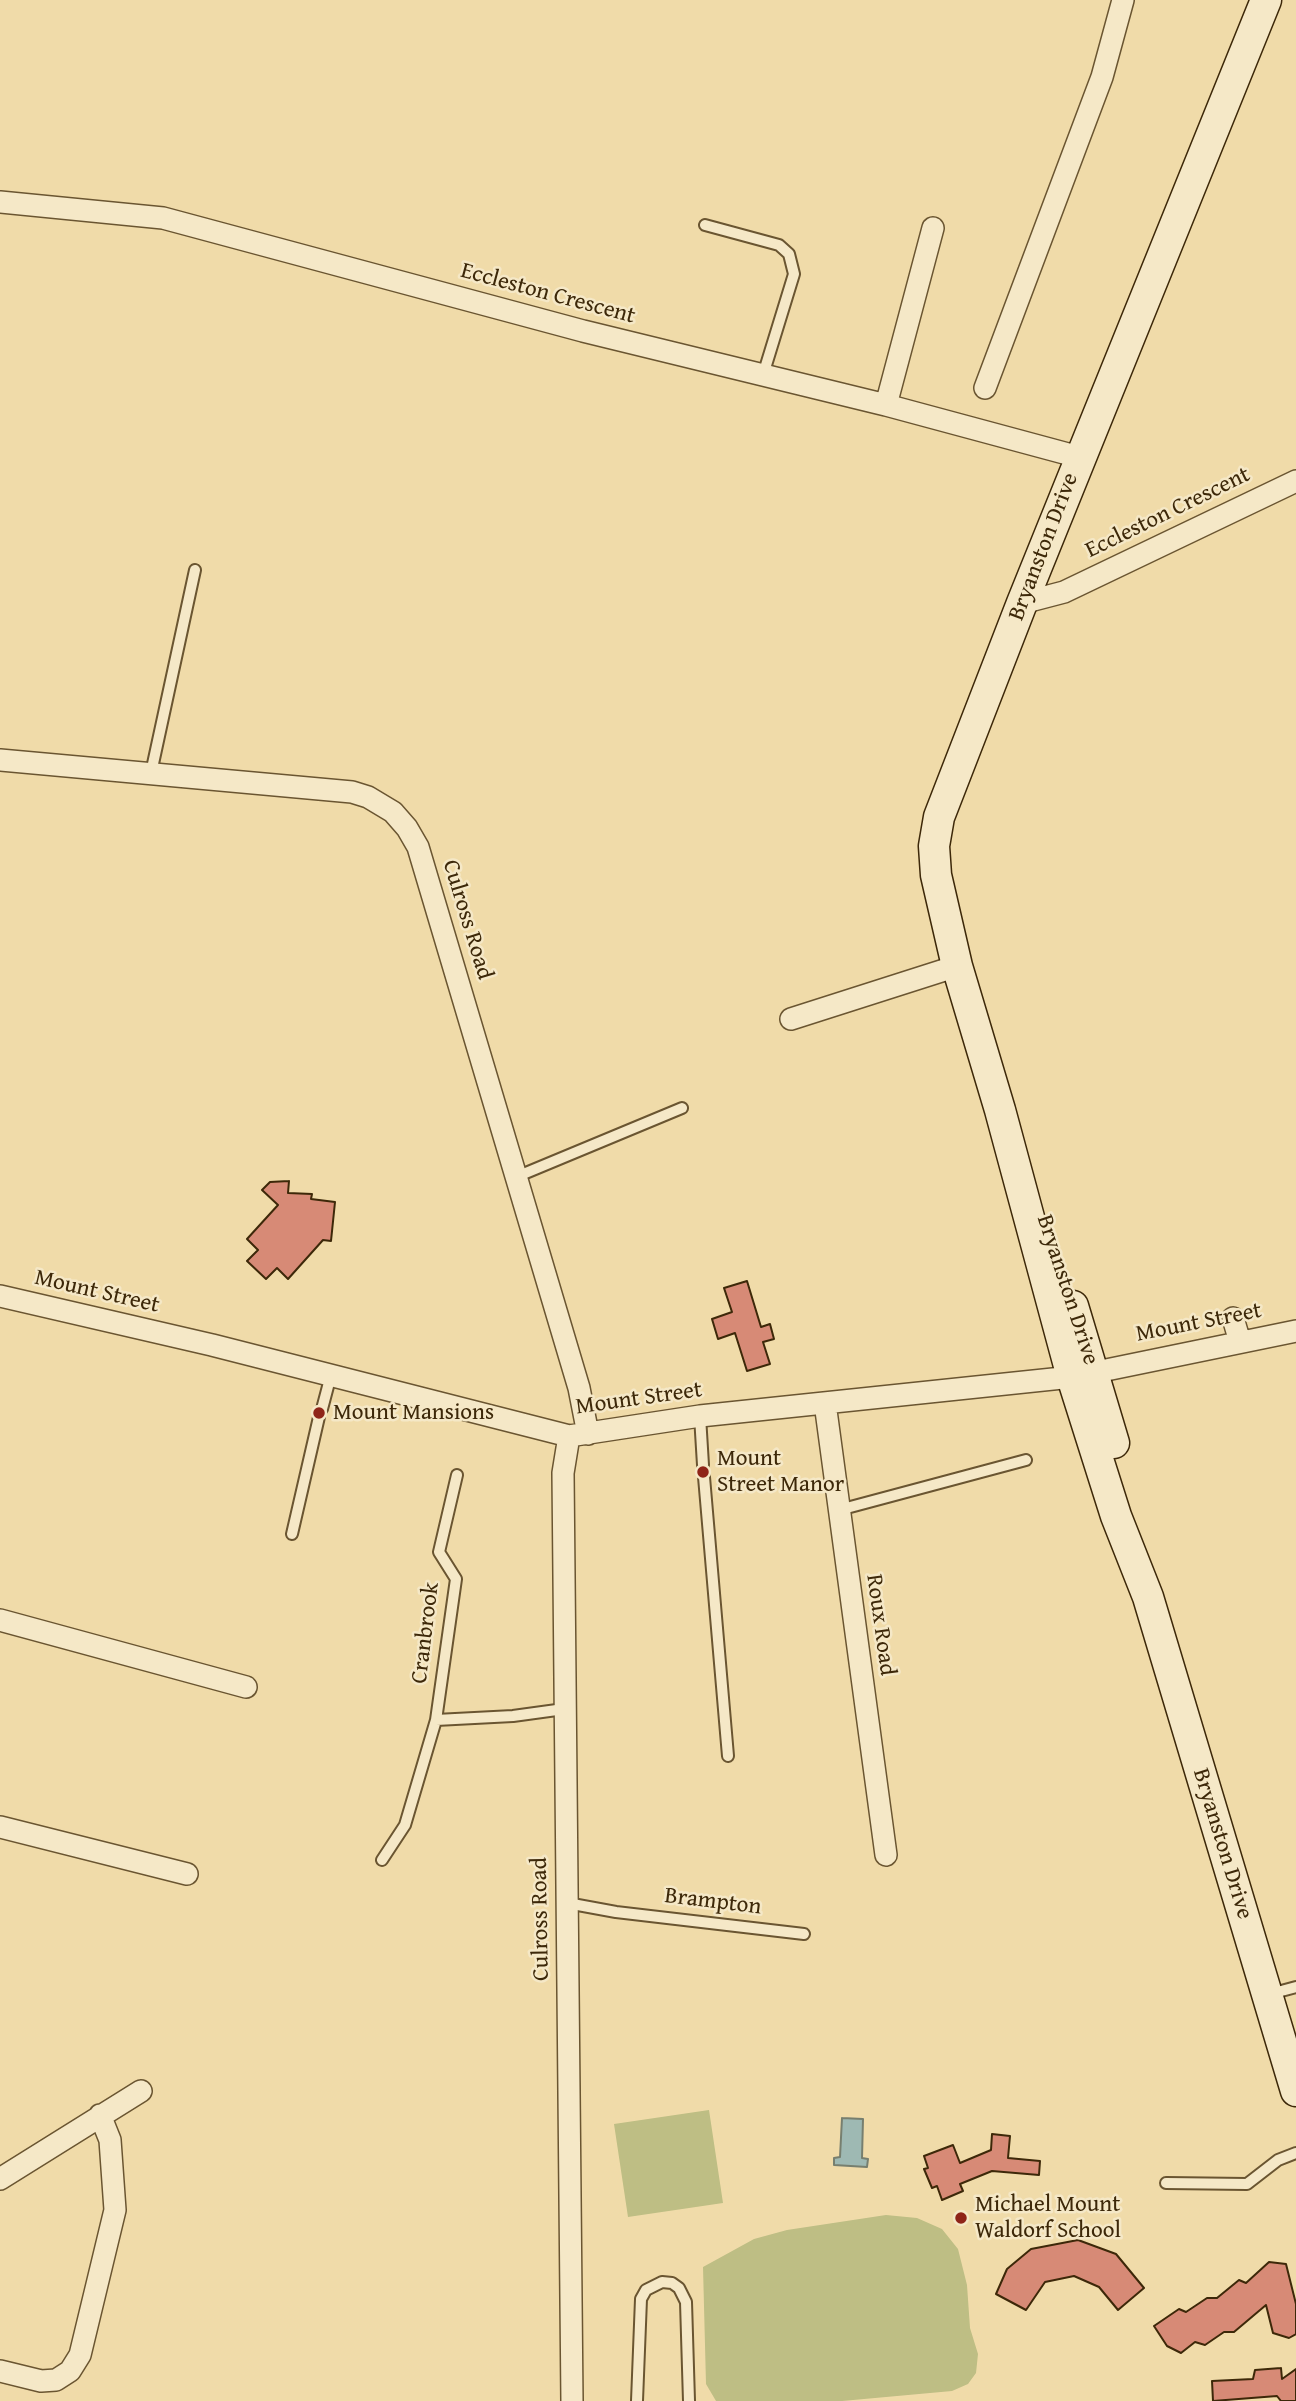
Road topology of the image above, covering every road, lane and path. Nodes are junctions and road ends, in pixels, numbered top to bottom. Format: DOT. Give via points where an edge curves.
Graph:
graph roads {
  1 [pos="1123,0"];
  2 [pos="1266,0"];
  3 [pos="0,202"];
  4 [pos="705,225"];
  5 [pos="933,228"];
  6 [pos="763,375"];
  7 [pos="985,388"];
  8 [pos="886,405"];
  9 [pos="1079,457"];
  10 [pos="1296,481"];
  11 [pos="195,570"];
  12 [pos="1021,603"];
  13 [pos="0,760"];
  14 [pos="151,773"];
  15 [pos="957,966"];
  16 [pos="791,1019"];
  17 [pos="682,1108"];
  18 [pos="516,1177"];
  19 [pos="0,1296"];
  20 [pos="1233,1318"];
  21 [pos="1296,1331"];
  22 [pos="1240,1342"];
  23 [pos="1083,1374"];
  24 [pos="331,1376"];
  25 [pos="825,1402"];
  26 [pos="700,1416"];
  27 [pos="579,1435"];
  28 [pos="1026,1460"];
  29 [pos="703,1465"];
  30 [pos="457,1475"];
  31 [pos="704,1477"];
  32 [pos="839,1510"];
  33 [pos="292,1534"];
  34 [pos="0,1620"];
  35 [pos="246,1687"];
  36 [pos="564,1709"];
  37 [pos="436,1720"];
  38 [pos="728,1756"];
  39 [pos="0,1828"];
  40 [pos="886,1855"];
  41 [pos="382,1860"];
  42 [pos="187,1874"];
  43 [pos="567,1903"];
  44 [pos="804,1934"];
  45 [pos="1296,1987"];
  46 [pos="1267,1995"];
  47 [pos="141,2091"];
  48 [pos="1296,2091"];
  49 [pos="100,2115"];
  50 [pos="1296,2152"];
  51 [pos="0,2179"];
  52 [pos="1166,2183"];
  53 [pos="0,2371"];
  54 [pos="572,2401"];
  55 [pos="637,2401"];
  56 [pos="689,2401"];
  1 -- 7 [label="street" via="1102,77"];
  2 -- 9 [label="main road, Bryanston Drive"];
  3 -- 6 [label="street, Eccleston Crescent" via="163,218"];
  4 -- 6 [label="lane" via="779,245 789,254 793,274"];
  5 -- 8 [label="street"];
  6 -- 8 [label="street, Eccleston Crescent"];
  8 -- 9 [label="street, Eccleston Crescent"];
  9 -- 12 [label="main road, Bryanston Drive"];
  10 -- 12 [label="street, Eccleston Crescent" via="1064,592"];
  11 -- 14 [label="lane"];
  12 -- 15 [label="main road, Bryanston Drive" via="939,817 936,875"];
  13 -- 14 [label="street, Culross Road"];
  14 -- 18 [label="street, Culross Road" via="352,792 393,812 418,847"];
  15 -- 16 [label="street"];
  15 -- 23 [label="main road, Bryanston Drive" via="1000,1110 1027,1164"];
  17 -- 18 [label="lane"];
  18 -- 27 [label="street, Culross Road" via="579,1388"];
  19 -- 24 [label="street, Mount Street"];
  20 -- 22 [label="street"];
  21 -- 22 [label="street, Mount Street"];
  22 -- 23 [label="street, Mount Street"];
  23 -- 25 [label="street, Mount Street"];
  23 -- 46 [label="main road, Bryanston Drive" via="1116,1516 1148,1597"];
  24 -- 27 [label="street, Mount Street"];
  24 -- 33 [label="lane"];
  25 -- 26 [label="street, Mount Street"];
  25 -- 32 [label="street, Roux Road"];
  26 -- 27 [label="street, Mount Street"];
  26 -- 29 [label="lane"];
  27 -- 36 [label="street, Culross Road" via="563,1473"];
  28 -- 32 [label="lane"];
  30 -- 37 [label="lane, Cranbrook" via="439,1552 456,1579"];
  31 -- 38 [label="lane"];
  32 -- 40 [label="street, Roux Road"];
  34 -- 35 [label="street"];
  36 -- 37 [label="lane"];
  36 -- 43 [label="street, Culross Road"];
  37 -- 41 [label="lane, Cranbrook" via="405,1825"];
  39 -- 42 [label="street"];
  43 -- 44 [label="lane, Brampton"];
  43 -- 54 [label="street, Culross Road"];
  45 -- 46 [label="lane"];
  46 -- 48 [label="main road, Bryanston Drive"];
  47 -- 49 [label="street"];
  49 -- 51 [label="street"];
  49 -- 53 [label="street" via="110,2140 115,2210 80,2355 70,2371 56,2380"];
  50 -- 52 [label="lane" via="1247,2184"];
  55 -- 56 [label="lane" via="641,2299 646,2290 662,2282 679,2288 686,2302"];
}
